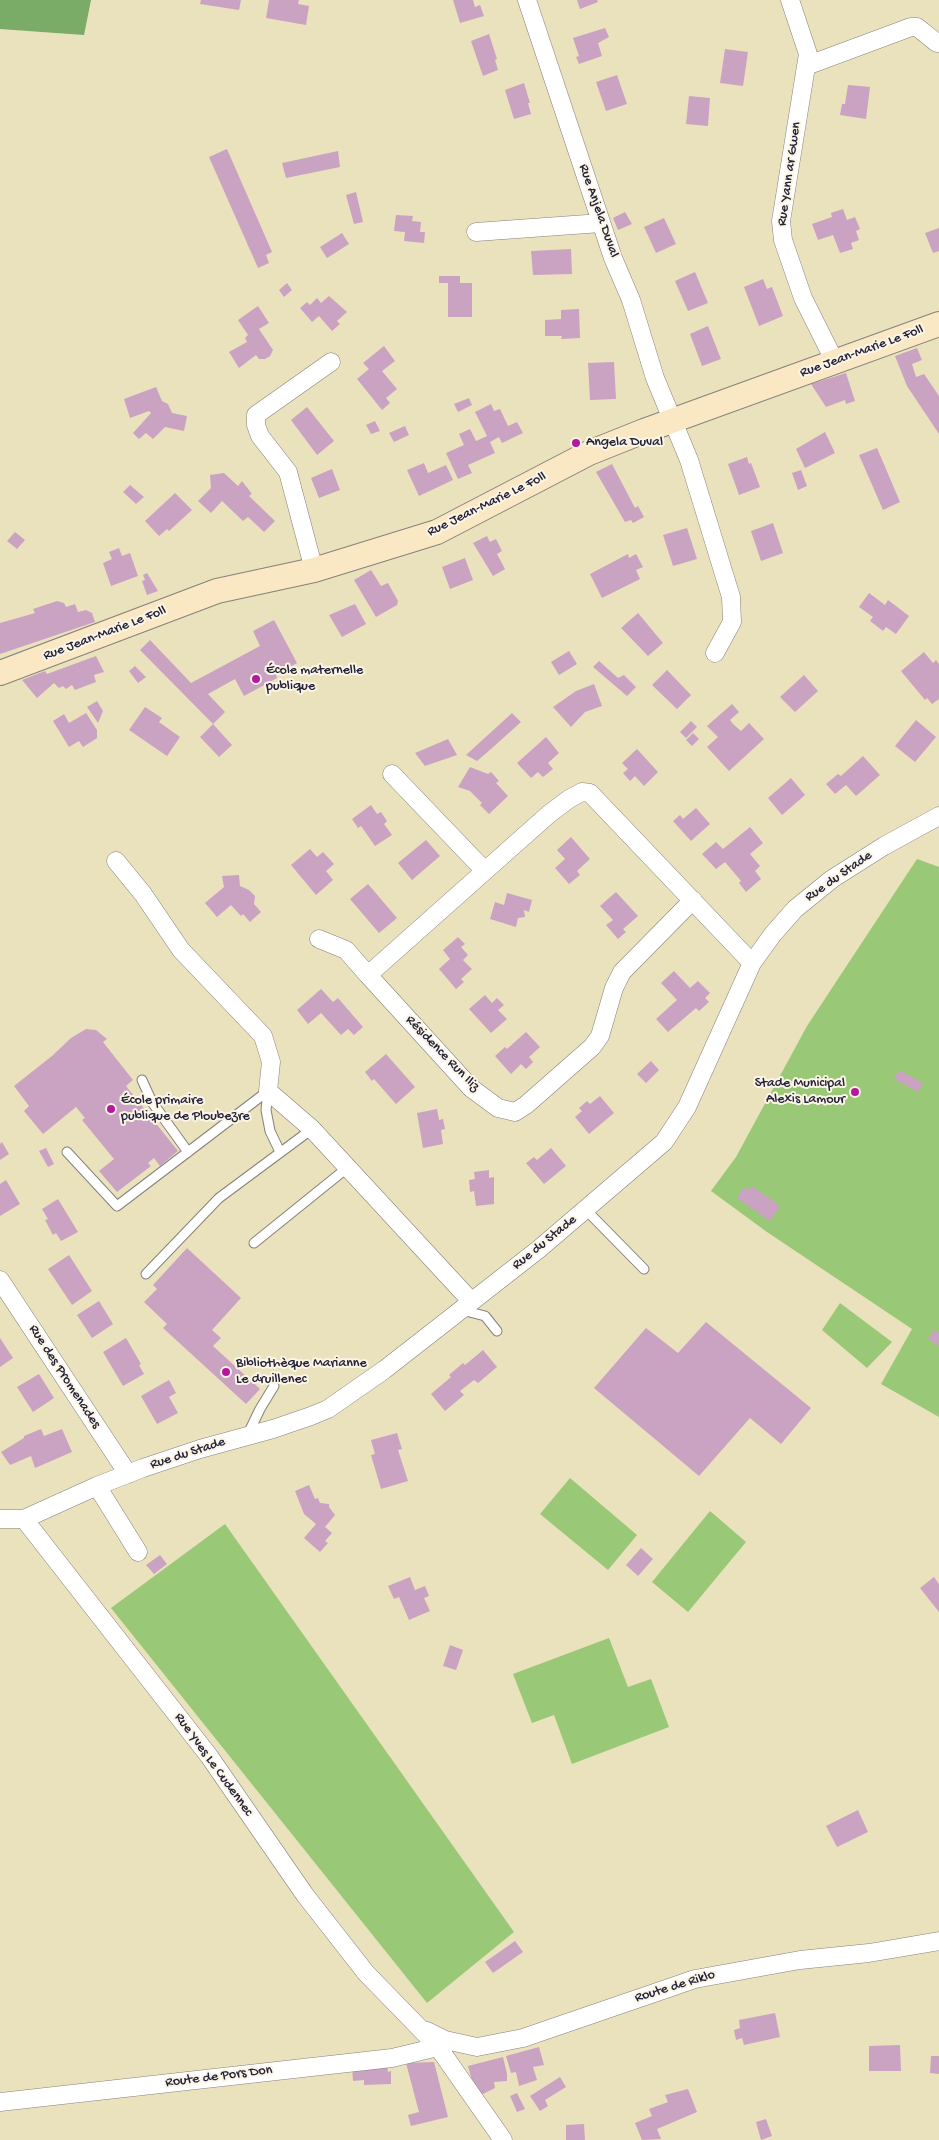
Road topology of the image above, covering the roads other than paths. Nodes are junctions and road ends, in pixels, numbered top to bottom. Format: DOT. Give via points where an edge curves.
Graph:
graph roads {
  1 [pos="527,0"];
  2 [pos="790,0"];
  3 [pos="937,43"];
  4 [pos="806,66"];
  5 [pos="601,223"];
  6 [pos="476,232"];
  7 [pos="939,324"];
  8 [pos="331,362"];
  9 [pos="834,362"];
  10 [pos="674,421"];
  11 [pos="314,570"];
  12 [pos="715,653"];
  13 [pos="0,673"];
  14 [pos="392,774"];
  15 [pos="939,816"];
  16 [pos="116,861"];
  17 [pos="485,871"];
  18 [pos="693,900"];
  19 [pos="319,939"];
  20 [pos="752,963"];
  21 [pos="368,975"];
  22 [pos="142,1080"];
  23 [pos="268,1091"];
  24 [pos="312,1129"];
  25 [pos="67,1152"];
  26 [pos="188,1152"];
  27 [pos="280,1152"];
  28 [pos="347,1168"];
  29 [pos="586,1210"];
  30 [pos="254,1243"];
  31 [pos="644,1269"];
  32 [pos="146,1274"];
  33 [pos="0,1280"];
  34 [pos="467,1306"];
  35 [pos="497,1331"];
  36 [pos="274,1386"];
  37 [pos="247,1436"];
  38 [pos="128,1474"];
  39 [pos="97,1486"];
  40 [pos="0,1518"];
  41 [pos="24,1519"];
  42 [pos="138,1552"];
  43 [pos="939,1941"];
  44 [pos="420,2027"];
  45 [pos="438,2047"];
  46 [pos="0,2102"];
  47 [pos="503,2140"];
  1 -- 5 [label="street, Rue Anjela Duval"];
  2 -- 4 [label="street, Rue Yann ar Gwen" via="808,54"];
  3 -- 4 [label="street" via="917,26 911,27"];
  4 -- 9 [label="street, Rue Yann ar Gwen" via="781,222 783,240 804,298"];
  5 -- 6 [label="street"];
  5 -- 10 [label="street, Rue Anjela Duval" via="631,300 655,378"];
  7 -- 9 [label="main road, Rue Jean-Marie Le Foll"];
  8 -- 11 [label="street" via="256,416 260,436 288,472"];
  9 -- 10 [label="main road, Rue Jean-Marie Le Foll"];
  10 -- 11 [label="main road, Rue Jean-Marie Le Foll" via="589,454 437,532"];
  10 -- 12 [label="street, Rue Anjela Duval" via="731,598 732,622"];
  11 -- 13 [label="main road, Rue Jean-Marie Le Foll" via="217,591"];
  14 -- 17 [label="street"];
  15 -- 20 [label="street, Rue du Stade" via="832,879 795,909"];
  16 -- 23 [label="street" via="180,950 262,1036 271,1062"];
  17 -- 18 [label="street" via="568,798 582,792 590,793"];
  17 -- 21 [label="street"];
  18 -- 20 [label="street"];
  18 -- 21 [label="street, Résidence Run Iliz" via="622,972 600,1036 592,1047 526,1106 515,1112 498,1108 471,1088"];
  19 -- 21 [label="street, Résidence Run Iliz" via="346,950"];
  20 -- 29 [label="street, Rue du Stade" via="687,1107 664,1142"];
  22 -- 26 [label="lane" via="152,1102"];
  23 -- 24 [label="street"];
  23 -- 26 [label="lane"];
  23 -- 27 [label="lane" via="266,1110 270,1131"];
  24 -- 27 [label="lane"];
  24 -- 28 [label="street"];
  25 -- 26 [label="lane" via="117,1206"];
  27 -- 32 [label="lane" via="218,1198"];
  28 -- 30 [label="lane"];
  28 -- 34 [label="street"];
  29 -- 31 [label="lane"];
  29 -- 34 [label="street, Rue du Stade"];
  33 -- 38 [label="street, Rue des Promenades"];
  34 -- 35 [label="lane" via="485,1316"];
  34 -- 37 [label="street, Rue du Stade" via="328,1409"];
  36 -- 37 [label="lane"];
  37 -- 38 [label="street, Rue du Stade"];
  38 -- 39 [label="street, Rue du Stade"];
  39 -- 41 [label="street, Rue du Stade"];
  39 -- 42 [label="street"];
  40 -- 41 [label="street"];
  41 -- 44 [label="street, Rue Yves Le Cudennec" via="209,1756 305,1895 366,1973"];
  43 -- 44 [label="street, Route de Riklo" via="800,1960 695,1979 523,2038 477,2047 445,2040"];
  44 -- 45 [label="street"];
  45 -- 46 [label="street, Route de Pors Don" via="392,2058"];
  45 -- 47 [label="street"];
}
